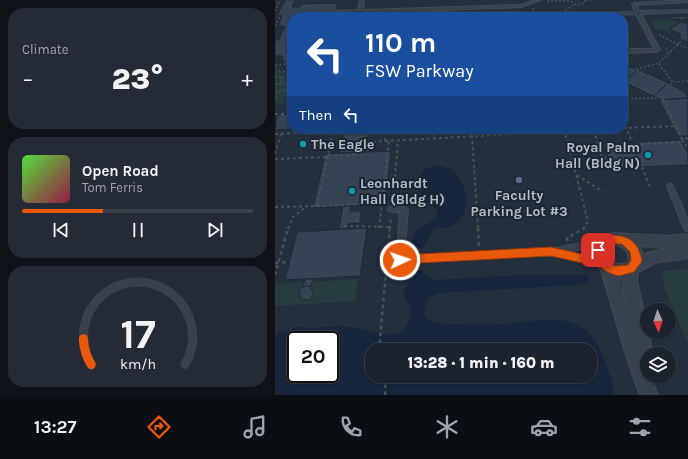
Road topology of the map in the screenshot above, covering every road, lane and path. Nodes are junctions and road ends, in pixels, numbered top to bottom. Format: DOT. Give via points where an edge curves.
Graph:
graph roads {
  1 [pos="280,0"];
  2 [pos="362,0"];
  3 [pos="571,0"];
  4 [pos="585,0"];
  5 [pos="594,0"];
  6 [pos="542,1"];
  7 [pos="662,1"];
  8 [pos="688,1"];
  9 [pos="448,2"];
  10 [pos="575,4"];
  11 [pos="536,6"];
  12 [pos="448,9"];
  13 [pos="275,11"];
  14 [pos="688,11"];
  15 [pos="335,12"];
  16 [pos="360,12"];
  17 [pos="534,12"];
  18 [pos="563,12"];
  19 [pos="628,13"];
  20 [pos="637,13"];
  21 [pos="280,16"];
  22 [pos="275,26"];
  23 [pos="682,40"];
  24 [pos="661,41"];
  25 [pos="680,44"];
  26 [pos="665,48"];
  27 [pos="688,49"];
  28 [pos="628,51"];
  29 [pos="669,54"];
  30 [pos="659,63"];
  31 [pos="283,65"];
  32 [pos="275,66"];
  33 [pos="287,71"];
  34 [pos="275,72"];
  35 [pos="281,72"];
  36 [pos="275,77"];
  37 [pos="688,81"];
  38 [pos="628,82"];
  39 [pos="673,82"];
  40 [pos="275,84"];
  41 [pos="280,84"];
  42 [pos="287,84"];
  43 [pos="667,84"];
  44 [pos="671,84"];
  45 [pos="287,90"];
  46 [pos="276,91"];
  47 [pos="655,95"];
  48 [pos="275,98"];
  49 [pos="656,98"];
  50 [pos="628,99"];
  51 [pos="663,100"];
  52 [pos="275,114"];
  53 [pos="287,114"];
  54 [pos="676,126"];
  55 [pos="628,128"];
  56 [pos="628,133"];
  57 [pos="275,134"];
  58 [pos="281,134"];
  59 [pos="287,134"];
  60 [pos="333,134"];
  61 [pos="363,134"];
  62 [pos="386,134"];
  63 [pos="429,134"];
  64 [pos="491,134"];
  65 [pos="566,134"];
  66 [pos="595,134"];
  67 [pos="472,135"];
  68 [pos="433,137"];
  69 [pos="688,138"];
  70 [pos="682,139"];
  71 [pos="398,140"];
  72 [pos="385,141"];
  73 [pos="389,141"];
  74 [pos="367,142"];
  75 [pos="632,142"];
  76 [pos="684,142"];
  77 [pos="599,146"];
  78 [pos="688,149"];
  79 [pos="275,154"];
  80 [pos="328,156"];
  81 [pos="275,159"];
  82 [pos="602,159"];
  83 [pos="642,167"];
  84 [pos="576,174"];
  85 [pos="395,177"];
  86 [pos="385,178"];
  87 [pos="650,186"];
  88 [pos="670,186"];
  89 [pos="603,192"];
  90 [pos="382,203"];
  91 [pos="307,206"];
  92 [pos="317,206"];
  93 [pos="275,208"];
  94 [pos="392,210"];
  95 [pos="358,214"];
  96 [pos="357,221"];
  97 [pos="344,226"];
  98 [pos="402,226"];
  99 [pos="390,227"];
  100 [pos="379,228"];
  101 [pos="688,228"];
  102 [pos="608,240"];
  103 [pos="688,240"];
  104 [pos="568,243"];
  105 [pos="551,252"];
  106 [pos="688,252"];
  107 [pos="479,256"];
  108 [pos="289,262"];
  109 [pos="275,263"];
  110 [pos="279,263"];
  111 [pos="605,265"];
  112 [pos="633,267"];
  113 [pos="275,275"];
  114 [pos="380,343"];
  115 [pos="643,347"];
  116 [pos="386,383"];
  117 [pos="650,383"];
  118 [pos="385,395"];
  119 [pos="649,395"];
  120 [pos="653,395"];
  1 -- 13 [label="path"];
  2 -- 16 [label="lane"];
  3 -- 6 [label="path"];
  3 -- 10 [label="path"];
  4 -- 5 [label="path"];
  4 -- 10 [label="path" via="583,4"];
  6 -- 12 [label="lane" via="521,6"];
  7 -- 8 [label="lane"];
  7 -- 20 [label="lane" via="637,3 634,6"];
  9 -- 12 [label="lane"];
  10 -- 18 [label="path"];
  11 -- 17 [label="path" via="533,7"];
  12 -- 16 [label="lane"];
  14 -- 20 [label="lane"];
  15 -- 16 [label="lane"];
  19 -- 20 [label="lane"];
  20 -- 28 [label="lane" via="657,50"];
  21 -- 22 [label="path"];
  23 -- 25 [label="path"];
  24 -- 25 [label="path" via="657,34"];
  25 -- 27 [label="path"];
  25 -- 29 [label="path"];
  26 -- 29 [label="path"];
  29 -- 30 [label="path"];
  30 -- 39 [label="path"];
  30 -- 43 [label="path" via="636,70"];
  31 -- 32 [label="path"];
  32 -- 35 [label="path"];
  33 -- 35 [label="path"];
  34 -- 35 [label="path"];
  36 -- 41 [label="path" via="283,77"];
  37 -- 39 [label="path"];
  38 -- 47 [label="path"];
  39 -- 44 [label="path"];
  40 -- 41 [label="path"];
  41 -- 42 [label="path"];
  45 -- 46 [label="path"];
  46 -- 48 [label="path"];
  49 -- 50 [label="path"];
  51 -- 54 [label="path"];
  52 -- 53 [label="path"];
  54 -- 55 [label="path"];
  54 -- 70 [label="path"];
  56 -- 75 [label="path"];
  57 -- 58 [label="path"];
  58 -- 59 [label="path"];
  58 -- 79 [label="path"];
  60 -- 80 [label="path"];
  61 -- 80 [label="path" via="360,154"];
  62 -- 72 [label="path"];
  63 -- 68 [label="path"];
  64 -- 67 [label="path"];
  65 -- 84 [label="path"];
  66 -- 77 [label="path"];
  67 -- 68 [label="path"];
  67 -- 107 [label="path"];
  68 -- 71 [label="path"];
  69 -- 70 [label="path"];
  70 -- 76 [label="path"];
  71 -- 73 [label="path"];
  71 -- 85 [label="path"];
  72 -- 73 [label="path"];
  72 -- 74 [label="path"];
  73 -- 86 [label="path"];
  76 -- 77 [label="path"];
  76 -- 78 [label="path"];
  77 -- 82 [label="path"];
  80 -- 81 [label="path"];
  80 -- 92 [label="path"];
  83 -- 87 [label="path"];
  84 -- 89 [label="path"];
  84 -- 104 [label="path" via="588,221 585,228 567,238"];
  85 -- 86 [label="path"];
  85 -- 94 [label="path"];
  86 -- 90 [label="path"];
  88 -- 101 [label="lane"];
  90 -- 92 [label="path"];
  90 -- 100 [label="path"];
  91 -- 92 [label="path"];
  91 -- 93 [label="path"];
  91 -- 110 [label="path" via="290,222"];
  94 -- 98 [label="lane" via="404,210"];
  94 -- 99 [label="path"];
  95 -- 96 [label="path"];
  97 -- 100 [label="path"];
  98 -- 99 [label="path"];
  98 -- 107 [label="lane" via="400,260"];
  99 -- 100 [label="path"];
  99 -- 114 [label="path"];
  102 -- 103 [label="street"];
  102 -- 105 [label="lane"];
  102 -- 111 [label="street" via="598,250"];
  102 -- 112 [label="street" via="626,242 635,250 637,255"];
  105 -- 107 [label="lane"];
  105 -- 111 [label="lane"];
  106 -- 112 [label="street" via="657,257"];
  108 -- 110 [label="path"];
  109 -- 110 [label="path"];
  110 -- 113 [label="path"];
  111 -- 112 [label="street" via="619,271"];
  111 -- 119 [label="street"];
  112 -- 115 [label="street" via="629,281"];
  116 -- 118 [label="path"];
  117 -- 120 [label="street"];
}
